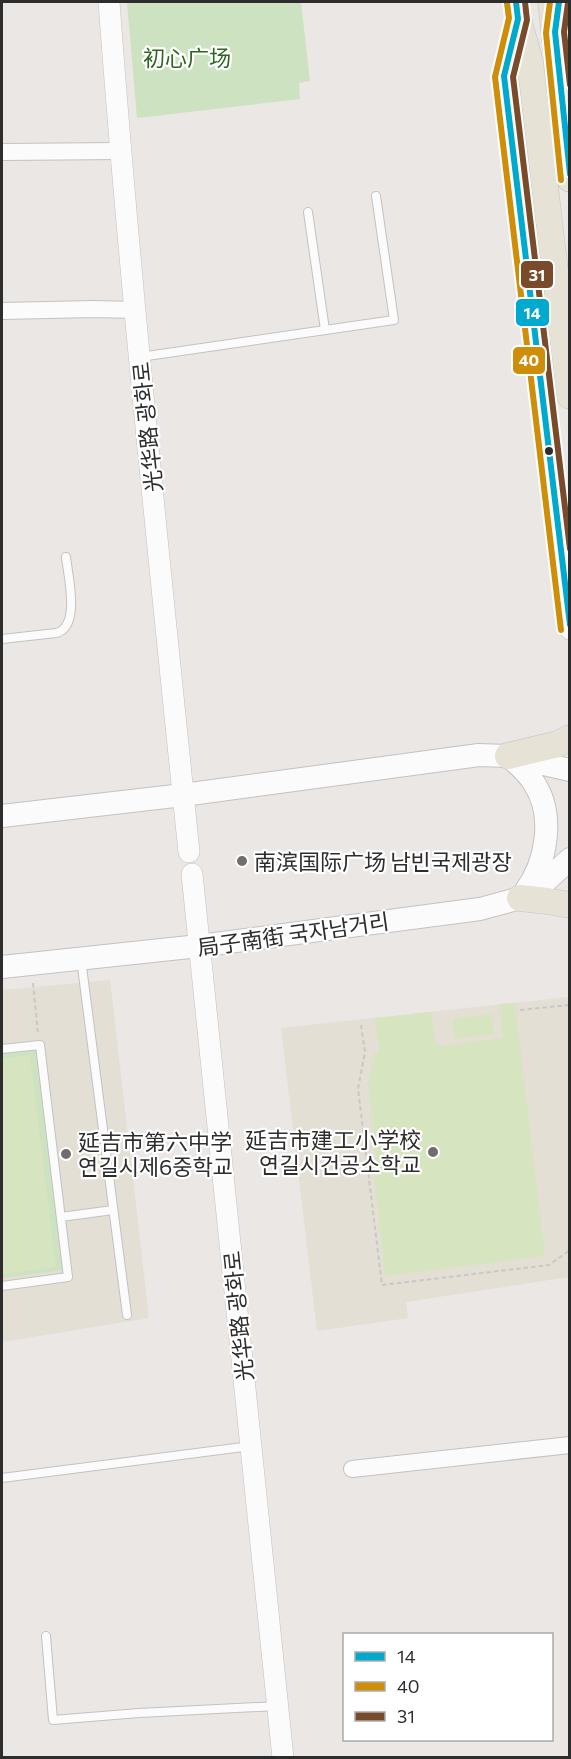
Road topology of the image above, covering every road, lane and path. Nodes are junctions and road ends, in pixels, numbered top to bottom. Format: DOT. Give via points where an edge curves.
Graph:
graph roads {
  1 [pos="109,2"];
  2 [pos="551,2"];
  3 [pos="559,2"];
  4 [pos="517,10"];
  5 [pos="555,33"];
  6 [pos="567,99"];
  7 [pos="120,151"];
  8 [pos="2,152"];
  9 [pos="570,179"];
  10 [pos="376,196"];
  11 [pos="308,212"];
  12 [pos="2,310"];
  13 [pos="135,310"];
  14 [pos="324,330"];
  15 [pos="140,357"];
  16 [pos="570,396"];
  17 [pos="66,556"];
  18 [pos="570,629"];
  19 [pos="2,639"];
  20 [pos="570,738"];
  21 [pos="508,756"];
  22 [pos="570,770"];
  23 [pos="183,795"];
  24 [pos="2,816"];
  25 [pos="189,852"];
  26 [pos="570,859"];
  27 [pos="192,874"];
  28 [pos="520,898"];
  29 [pos="570,905"];
  30 [pos="199,946"];
  31 [pos="81,958"];
  32 [pos="2,967"];
  33 [pos="33,980"];
  34 [pos="570,1005"];
  35 [pos="520,1010"];
  36 [pos="362,1025"];
  37 [pos="40,1045"];
  38 [pos="2,1049"];
  39 [pos="113,1210"];
  40 [pos="61,1217"];
  41 [pos="570,1250"];
  42 [pos="2,1286"];
  43 [pos="127,1315"];
  44 [pos="570,1445"];
  45 [pos="251,1446"];
  46 [pos="352,1469"];
  47 [pos="2,1478"];
  48 [pos="46,1636"];
  49 [pos="278,1706"];
  50 [pos="283,1758"];
  1 -- 7 [label="street, 光华路 광화로"];
  2 -- 5 [label="main road"];
  3 -- 5 [label="main road"];
  4 -- 16 [label="main road" via="530,62"];
  4 -- 18 [label="street" via="504,76"];
  5 -- 6 [label="main road"];
  6 -- 9 [label="main road"];
  7 -- 8 [label="street"];
  7 -- 13 [label="street, 光华路 광화로"];
  10 -- 14 [label="lane" via="394,321"];
  11 -- 14 [label="lane"];
  12 -- 13 [label="street"];
  13 -- 15 [label="street, 光华路 광화로"];
  14 -- 15 [label="lane"];
  15 -- 23 [label="street, 光华路 광화로"];
  17 -- 19 [label="lane" via="71,605 67,626 62,632"];
  20 -- 21 [label="main road"];
  21 -- 22 [label="main road"];
  21 -- 23 [label="main road" via="479,755"];
  21 -- 28 [label="main road" via="535,784 545,817 543,854"];
  23 -- 24 [label="main road"];
  23 -- 25 [label="street, 光华路 광화로"];
  26 -- 28 [label="main road, 局子南街 국자남거리" via="537,890"];
  27 -- 30 [label="street, 光华路 광화로"];
  28 -- 29 [label="main road"];
  28 -- 30 [label="main road, 局子南街 국자남거리" via="480,909"];
  30 -- 31 [label="main road, 局子南街 국자남거리"];
  30 -- 45 [label="street, 光华路 광화로"];
  31 -- 32 [label="main road, 局子南街 국자남거리"];
  31 -- 39 [label="lane"];
  33 -- 37 [label="path"];
  34 -- 35 [label="path"];
  36 -- 41 [label="path" via="365,1053 357,1089 382,1285 549,1265"];
  37 -- 38 [label="lane"];
  37 -- 40 [label="lane"];
  39 -- 40 [label="lane"];
  39 -- 43 [label="lane"];
  40 -- 42 [label="lane" via="68,1277"];
  44 -- 46 [label="street"];
  45 -- 47 [label="lane"];
  45 -- 49 [label="street, 光华路 광화로"];
  48 -- 49 [label="lane" via="53,1720"];
  49 -- 50 [label="street, 光华路 광화로"];
}
